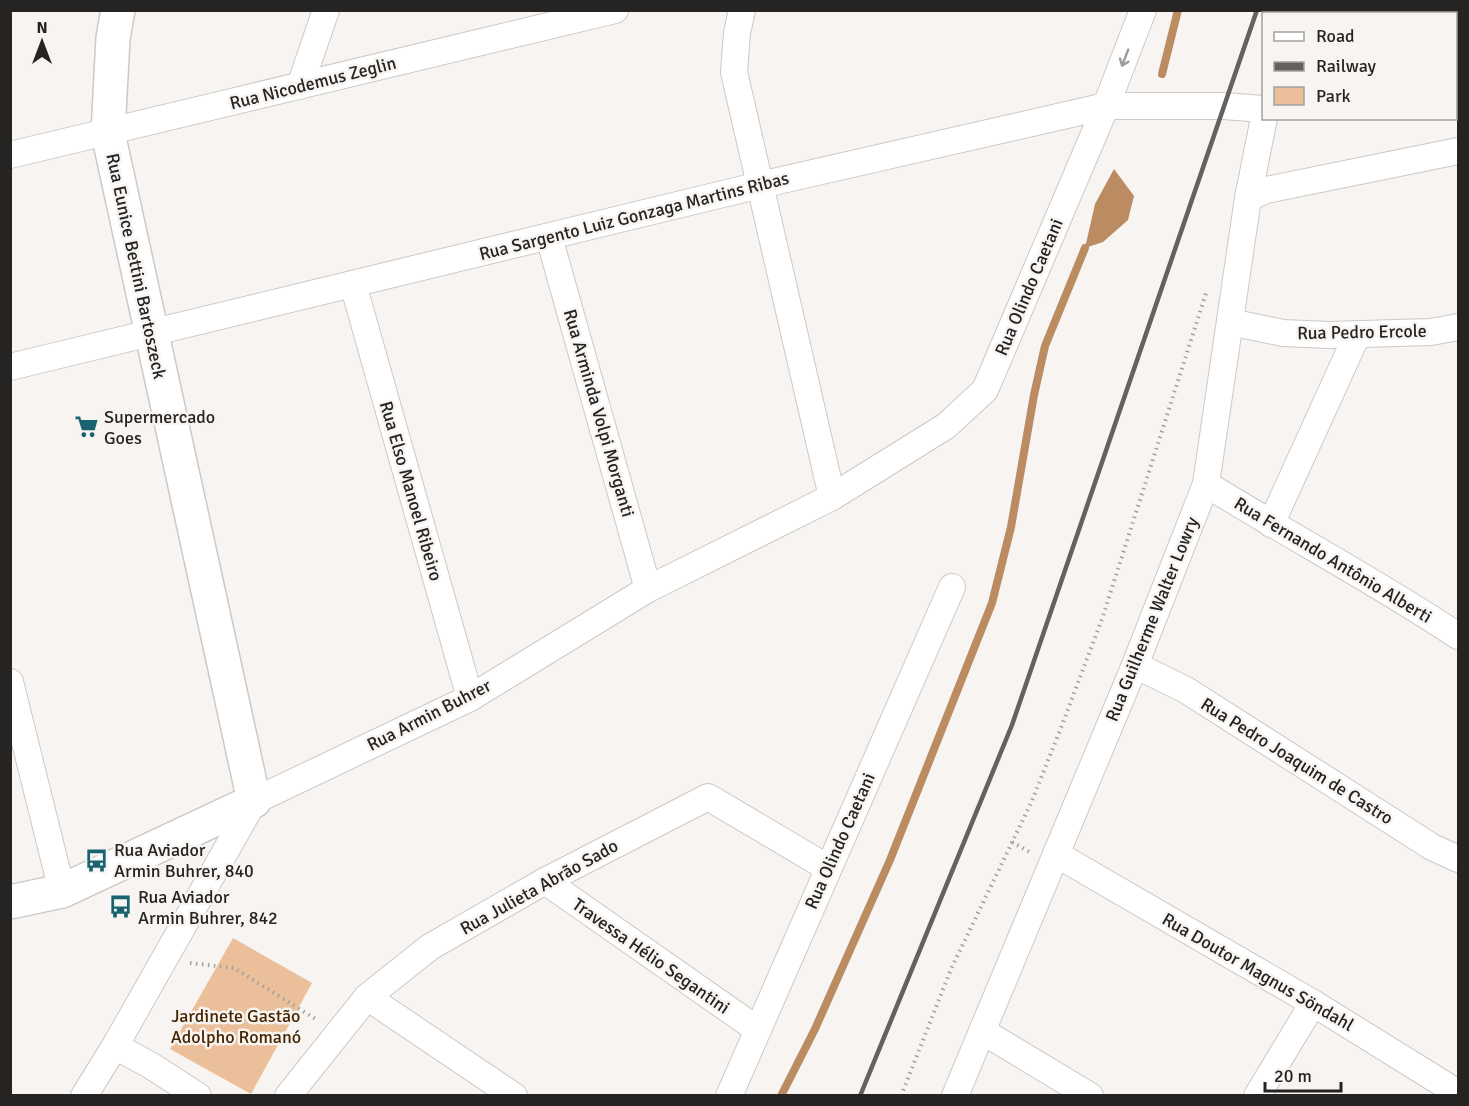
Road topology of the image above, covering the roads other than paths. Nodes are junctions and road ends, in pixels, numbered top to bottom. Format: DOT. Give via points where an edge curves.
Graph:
graph roads {
  1 [pos="118,10"];
  2 [pos="326,10"];
  3 [pos="615,10"];
  4 [pos="742,10"];
  5 [pos="1143,10"];
  6 [pos="536,20"];
  7 [pos="300,86"];
  8 [pos="1106,106"];
  9 [pos="1262,109"];
  10 [pos="1263,120"];
  11 [pos="108,133"];
  12 [pos="1458,151"];
  13 [pos="10,155"];
  14 [pos="760,185"];
  15 [pos="1248,198"];
  16 [pos="549,237"];
  17 [pos="353,284"];
  18 [pos="1230,322"];
  19 [pos="1458,327"];
  20 [pos="151,333"];
  21 [pos="1357,335"];
  22 [pos="10,367"];
  23 [pos="1206,484"];
  24 [pos="832,497"];
  25 [pos="1271,524"];
  26 [pos="952,586"];
  27 [pos="648,590"];
  28 [pos="1458,636"];
  29 [pos="1135,665"];
  30 [pos="10,682"];
  31 [pos="470,698"];
  32 [pos="254,801"];
  33 [pos="1056,854"];
  34 [pos="1458,859"];
  35 [pos="828,868"];
  36 [pos="545,881"];
  37 [pos="62,891"];
  38 [pos="10,902"];
  39 [pos="367,997"];
  40 [pos="1313,1003"];
  41 [pos="758,1030"];
  42 [pos="982,1031"];
  43 [pos="115,1046"];
  44 [pos="1458,1093"];
  45 [pos="84,1095"];
  46 [pos="198,1095"];
  47 [pos="288,1095"];
  48 [pos="514,1095"];
  49 [pos="729,1095"];
  50 [pos="955,1095"];
  51 [pos="1090,1095"];
  52 [pos="1257,1095"];
  1 -- 11 [label="street, Rua Eunice Bettini Bartoszeck"];
  2 -- 7 [label="street"];
  3 -- 6 [label="street, Rua Nicodemus Zeglin"];
  4 -- 14 [label="street" via="736,33 734,72"];
  5 -- 8 [label="street, Rua Olindo Caetani, one-way"];
  6 -- 7 [label="street, Rua Nicodemus Zeglin"];
  7 -- 11 [label="street, Rua Nicodemus Zeglin"];
  8 -- 9 [label="street, Rua Sargento Luiz Gonzaga Martins Ribas"];
  8 -- 14 [label="street, Rua Sargento Luiz Gonzaga Martins Ribas"];
  8 -- 24 [label="street, Rua Olindo Caetani" via="985,390 946,426"];
  10 -- 15 [label="street, Rua Guilherme Walter Lowry"];
  11 -- 13 [label="street, Rua Nicodemus Zeglin"];
  11 -- 20 [label="street, Rua Eunice Bettini Bartoszeck"];
  12 -- 15 [label="street" via="1266,190"];
  14 -- 16 [label="street, Rua Sargento Luiz Gonzaga Martins Ribas"];
  14 -- 24 [label="street"];
  15 -- 18 [label="street, Rua Guilherme Walter Lowry"];
  16 -- 17 [label="street, Rua Sargento Luiz Gonzaga Martins Ribas"];
  16 -- 27 [label="street, Rua Arminda Volpi Morganti"];
  17 -- 20 [label="street, Rua Sargento Luiz Gonzaga Martins Ribas"];
  17 -- 31 [label="street, Rua Elso Manoel Ribeiro"];
  18 -- 21 [label="street, Rua Pedro Ercole" via="1283,333"];
  18 -- 23 [label="street, Rua Guilherme Walter Lowry"];
  19 -- 21 [label="street, Rua Pedro Ercole"];
  20 -- 22 [label="street, Rua Sargento Luiz Gonzaga Martins Ribas"];
  20 -- 32 [label="street, Rua Eunice Bettini Bartoszeck"];
  21 -- 25 [label="street"];
  23 -- 25 [label="street, Rua Fernando Antônio Alberti"];
  23 -- 29 [label="street, Rua Guilherme Walter Lowry"];
  24 -- 27 [label="street, Rua Armin Buhrer"];
  25 -- 28 [label="street, Rua Fernando Antônio Alberti" via="1404,600"];
  26 -- 35 [label="street, Rua Olindo Caetani"];
  27 -- 31 [label="street, Rua Armin Buhrer"];
  29 -- 33 [label="street, Rua Guilherme Walter Lowry"];
  29 -- 34 [label="street, Rua Pedro Joaquim de Castro" via="1186,690 1432,847"];
  30 -- 37 [label="street"];
  31 -- 32 [label="street, Rua Armin Buhrer"];
  32 -- 37 [label="street, Rua Armin Buhrer"];
  32 -- 43 [label="street"];
  33 -- 40 [label="street, Rua Doutor Magnus Söndahl"];
  33 -- 42 [label="street, Rua Guilherme Walter Lowry"];
  35 -- 36 [label="street, Rua Julieta Abrão Sado" via="708,797"];
  35 -- 41 [label="street, Rua Olindo Caetani"];
  36 -- 39 [label="street, Rua Julieta Abrão Sado" via="430,947"];
  36 -- 41 [label="street, Travessa Hélio Segantini"];
  37 -- 38 [label="street, Rua Armin Buhrer"];
  39 -- 47 [label="street, Rua Julieta Abrão Sado"];
  39 -- 48 [label="street"];
  40 -- 44 [label="street, Rua Doutor Magnus Söndahl"];
  40 -- 52 [label="street"];
  41 -- 49 [label="street, Rua Olindo Caetani"];
  42 -- 50 [label="street, Rua Guilherme Walter Lowry"];
  42 -- 51 [label="street"];
  43 -- 45 [label="street"];
  43 -- 46 [label="street"];
}
